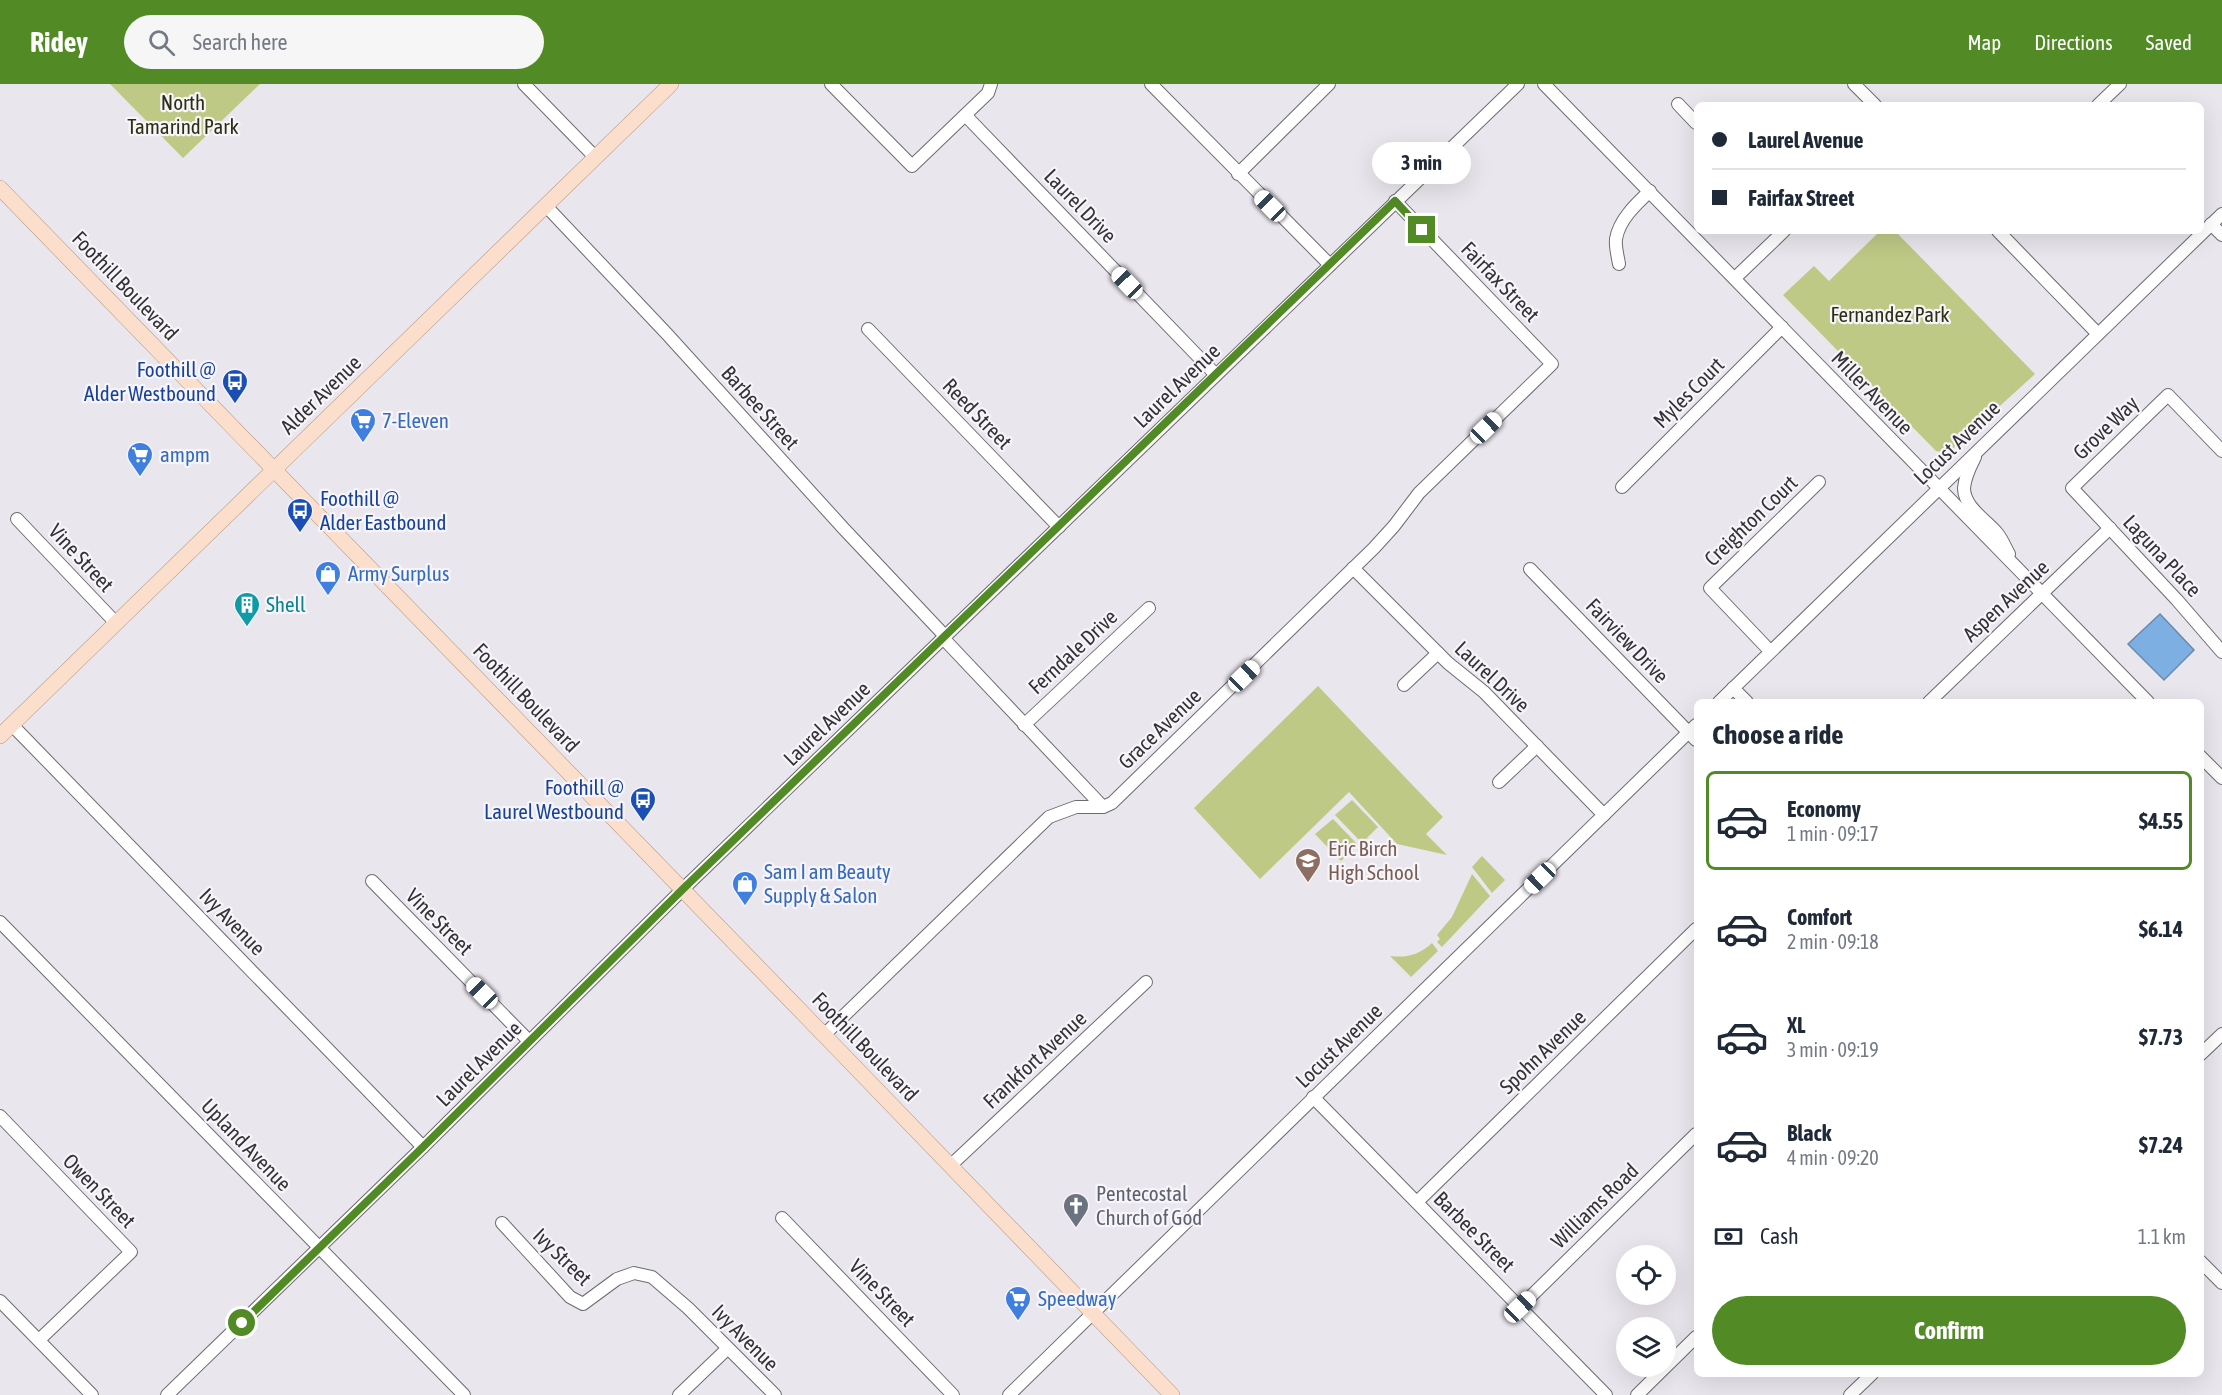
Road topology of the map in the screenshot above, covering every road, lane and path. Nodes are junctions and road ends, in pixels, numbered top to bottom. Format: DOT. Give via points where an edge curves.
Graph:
graph roads {
  1 [pos="524,84"];
  2 [pos="671,84"];
  3 [pos="831,84"];
  4 [pos="992,84"];
  5 [pos="1151,84"];
  6 [pos="1329,84"];
  7 [pos="1518,84"];
  8 [pos="1544,84"];
  9 [pos="1854,84"];
  10 [pos="2120,84"];
  11 [pos="1872,102"];
  12 [pos="2101,102"];
  13 [pos="1678,104"];
  14 [pos="966,116"];
  15 [pos="1694,121"];
  16 [pos="595,157"];
  17 [pos="1238,174"];
  18 [pos="0,188"];
  19 [pos="1650,191"];
  20 [pos="1395,201"];
  21 [pos="546,206"];
  22 [pos="2222,214"];
  23 [pos="2211,225"];
  24 [pos="2204,232"];
  25 [pos="1781,234"];
  26 [pos="2001,234"];
  27 [pos="2202,234"];
  28 [pos="2222,235"];
  29 [pos="1619,264"];
  30 [pos="1330,265"];
  31 [pos="1735,278"];
  32 [pos="1782,327"];
  33 [pos="868,329"];
  34 [pos="2098,334"];
  35 [pos="1552,364"];
  36 [pos="1216,375"];
  37 [pos="1979,449"];
  38 [pos="2222,451"];
  39 [pos="274,470"];
  40 [pos="1820,482"];
  41 [pos="1622,487"];
  42 [pos="1938,488"];
  43 [pos="2072,488"];
  44 [pos="17,519"];
  45 [pos="1059,527"];
  46 [pos="2110,528"];
  47 [pos="1353,568"];
  48 [pos="1530,569"];
  49 [pos="2021,572"];
  50 [pos="2042,593"];
  51 [pos="1149,608"];
  52 [pos="116,623"];
  53 [pos="944,637"];
  54 [pos="1770,651"];
  55 [pos="2222,651"];
  56 [pos="1438,653"];
  57 [pos="1404,685"];
  58 [pos="1733,688"];
  59 [pos="1722,699"];
  60 [pos="1744,699"];
  61 [pos="1932,699"];
  62 [pos="2145,699"];
  63 [pos="12,725"];
  64 [pos="1024,725"];
  65 [pos="1694,732"];
  66 [pos="0,736"];
  67 [pos="1537,747"];
  68 [pos="2204,760"];
  69 [pos="2222,778"];
  70 [pos="1499,782"];
  71 [pos="1103,807"];
  72 [pos="1604,815"];
  73 [pos="372,881"];
  74 [pos="683,889"];
  75 [pos="0,922"];
  76 [pos="1694,931"];
  77 [pos="1146,982"];
  78 [pos="2222,1034"];
  79 [pos="825,1035"];
  80 [pos="529,1041"];
  81 [pos="2204,1051"];
  82 [pos="1313,1097"];
  83 [pos="0,1116"];
  84 [pos="1694,1136"];
  85 [pos="423,1147"];
  86 [pos="950,1166"];
  87 [pos="1416,1202"];
  88 [pos="782,1218"];
  89 [pos="502,1223"];
  90 [pos="320,1248"];
  91 [pos="2204,1265"];
  92 [pos="2222,1283"];
  93 [pos="0,1300"];
  94 [pos="1520,1307"];
  95 [pos="688,1308"];
  96 [pos="1092,1313"];
  97 [pos="1694,1339"];
  98 [pos="39,1340"];
  99 [pos="728,1349"];
  100 [pos="1869,1377"];
  101 [pos="92,1395"];
  102 [pos="167,1395"];
  103 [pos="464,1395"];
  104 [pos="679,1395"];
  105 [pos="775,1395"];
  106 [pos="953,1395"];
  107 [pos="1009,1395"];
  108 [pos="1172,1395"];
  109 [pos="1606,1395"];
  110 [pos="1637,1395"];
  111 [pos="1850,1395"];
  1 -- 16 [label="street"];
  2 -- 16 [label="main road, Alder Avenue"];
  3 -- 14 [label="street" via="912,166"];
  4 -- 14 [label="street"];
  5 -- 17 [label="street"];
  6 -- 17 [label="street"];
  7 -- 20 [label="street, Laurel Avenue"];
  8 -- 19 [label="street, Miller Avenue"];
  9 -- 11 [label="street"];
  10 -- 12 [label="street"];
  13 -- 15 [label="street"];
  14 -- 36 [label="street, Laurel Drive"];
  16 -- 21 [label="main road, Alder Avenue"];
  17 -- 30 [label="street"];
  18 -- 39 [label="main road, Foothill Boulevard"];
  19 -- 29 [label="street" via="1621,225 1616,240"];
  19 -- 31 [label="street, Miller Avenue"];
  20 -- 30 [label="street, Laurel Avenue"];
  20 -- 35 [label="street, Fairfax Street"];
  21 -- 39 [label="main road, Alder Avenue"];
  21 -- 53 [label="street, Barbee Street"];
  22 -- 23 [label="street, Locust Avenue"];
  23 -- 24 [label="street, Locust Avenue"];
  23 -- 28 [label="street"];
  25 -- 31 [label="street"];
  26 -- 34 [label="street"];
  27 -- 34 [label="street, Locust Avenue"];
  30 -- 36 [label="street, Laurel Avenue"];
  31 -- 32 [label="street, Miller Avenue"];
  32 -- 41 [label="street, Myles Court"];
  32 -- 42 [label="street, Miller Avenue"];
  33 -- 45 [label="street, Reed Street"];
  34 -- 37 [label="street, Locust Avenue"];
  35 -- 47 [label="street, Grace Avenue" via="1419,493 1390,531"];
  36 -- 45 [label="street, Laurel Avenue"];
  37 -- 42 [label="street, Locust Avenue"];
  37 -- 49 [label="street" via="1966,477 1966,497 1997,534"];
  38 -- 43 [label="street, Grove Way" via="2168,395"];
  39 -- 52 [label="main road, Alder Avenue"];
  39 -- 74 [label="main road, Foothill Boulevard"];
  40 -- 54 [label="street, Creighton Court" via="1710,588"];
  42 -- 49 [label="street, Miller Avenue"];
  42 -- 54 [label="street, Locust Avenue"];
  43 -- 46 [label="street, Laguna Place"];
  44 -- 52 [label="street, Vine Street"];
  45 -- 53 [label="street, Laurel Avenue"];
  46 -- 50 [label="street, Aspen Avenue"];
  46 -- 55 [label="street, Laguna Place"];
  47 -- 56 [label="street, Laurel Drive"];
  47 -- 71 [label="street, Grace Avenue" via="1112,803"];
  48 -- 65 [label="street, Fairview Drive"];
  49 -- 50 [label="street, Miller Avenue"];
  50 -- 61 [label="street, Aspen Avenue"];
  50 -- 62 [label="street, Miller Avenue"];
  51 -- 64 [label="street, Ferndale Drive"];
  52 -- 63 [label="main road, Alder Avenue"];
  53 -- 64 [label="street, Barbee Street"];
  53 -- 74 [label="street, Laurel Avenue"];
  54 -- 58 [label="street, Locust Avenue"];
  56 -- 57 [label="street"];
  56 -- 67 [label="street, Laurel Drive" via="1484,692"];
  58 -- 59 [label="street, Locust Avenue"];
  58 -- 60 [label="street"];
  63 -- 66 [label="main road, Alder Avenue"];
  63 -- 85 [label="street, Ivy Avenue"];
  64 -- 71 [label="street, Barbee Street"];
  65 -- 72 [label="street, Locust Avenue"];
  67 -- 70 [label="street"];
  67 -- 72 [label="street, Laurel Drive"];
  68 -- 69 [label="street"];
  71 -- 79 [label="street" via="1076,807 1049,817"];
  72 -- 82 [label="street, Locust Avenue"];
  73 -- 80 [label="street, Vine Street"];
  74 -- 79 [label="main road, Foothill Boulevard"];
  74 -- 80 [label="street, Laurel Avenue"];
  75 -- 90 [label="street, Upland Avenue"];
  76 -- 87 [label="street, Spohn Avenue"];
  77 -- 86 [label="street, Frankfort Avenue"];
  78 -- 81 [label="street"];
  79 -- 86 [label="main road, Foothill Boulevard"];
  80 -- 85 [label="street, Laurel Avenue"];
  82 -- 87 [label="street, Barbee Street"];
  82 -- 96 [label="street, Locust Avenue"];
  83 -- 98 [label="street, Owen Street" via="131,1252"];
  84 -- 94 [label="street, Williams Road"];
  85 -- 90 [label="street, Laurel Avenue"];
  86 -- 96 [label="main road, Foothill Boulevard"];
  87 -- 94 [label="street, Barbee Street"];
  88 -- 106 [label="street, Vine Street"];
  89 -- 95 [label="street, Ivy Street" via="570,1297 583,1304 617,1279 634,1273 651,1277"];
  90 -- 102 [label="street, Laurel Avenue"];
  90 -- 103 [label="street, Upland Avenue"];
  91 -- 92 [label="street"];
  93 -- 98 [label="street"];
  94 -- 109 [label="street, Barbee Street"];
  95 -- 99 [label="street, Ivy Avenue"];
  96 -- 107 [label="street, Locust Avenue"];
  96 -- 108 [label="main road, Foothill Boulevard"];
  97 -- 110 [label="street"];
  98 -- 101 [label="street"];
  99 -- 104 [label="street"];
  99 -- 105 [label="street, Ivy Avenue"];
  100 -- 111 [label="street"];
}
